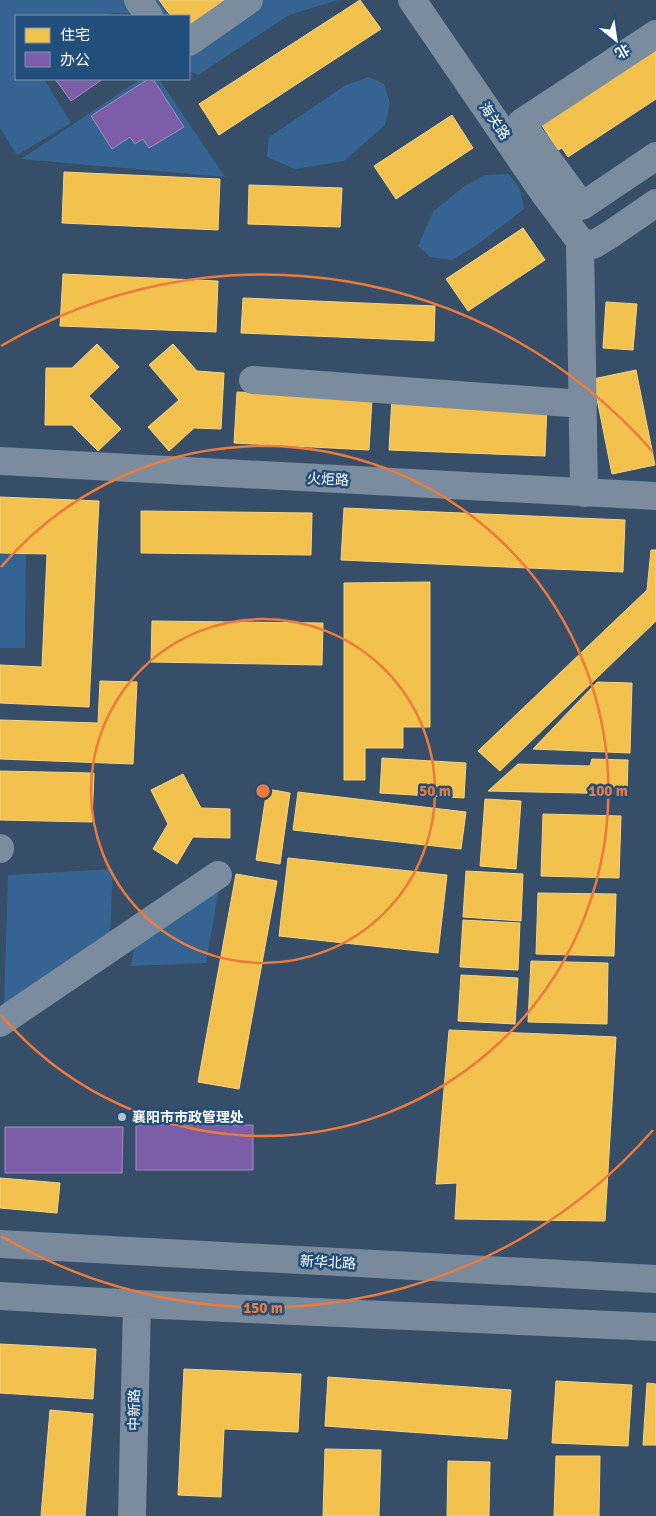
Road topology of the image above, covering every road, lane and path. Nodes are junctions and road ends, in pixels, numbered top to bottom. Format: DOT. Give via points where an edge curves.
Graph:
graph roads {
  1 [pos="138,0"];
  2 [pos="250,0"];
  3 [pos="412,0"];
  4 [pos="148,15"];
  5 [pos="656,34"];
  6 [pos="190,41"];
  7 [pos="656,156"];
  8 [pos="656,203"];
  9 [pos="580,241"];
  10 [pos="253,380"];
  11 [pos="583,404"];
  12 [pos="0,461"];
  13 [pos="584,493"];
  14 [pos="656,496"];
  15 [pos="218,875"];
  16 [pos="0,1023"];
  17 [pos="0,1244"];
  18 [pos="656,1279"];
  19 [pos="0,1296"];
  20 [pos="137,1304"];
  21 [pos="656,1327"];
  22 [pos="132,1516"];
  1 -- 4 [label="street"];
  2 -- 6 [label="street"];
  3 -- 9 [label="street, 海关路"];
  5 -- 7 [label="street" via="521,123 582,206"];
  8 -- 9 [label="street" via="593,245"];
  9 -- 11 [label="street"];
  10 -- 11 [label="street"];
  11 -- 13 [label="street"];
  12 -- 13 [label="street, 火炬路"];
  13 -- 14 [label="street, 火炬路"];
  15 -- 16 [label="street"];
  17 -- 18 [label="main road, 新华北路"];
  19 -- 20 [label="main road"];
  20 -- 21 [label="main road"];
  20 -- 22 [label="street, 中新路"];
}
